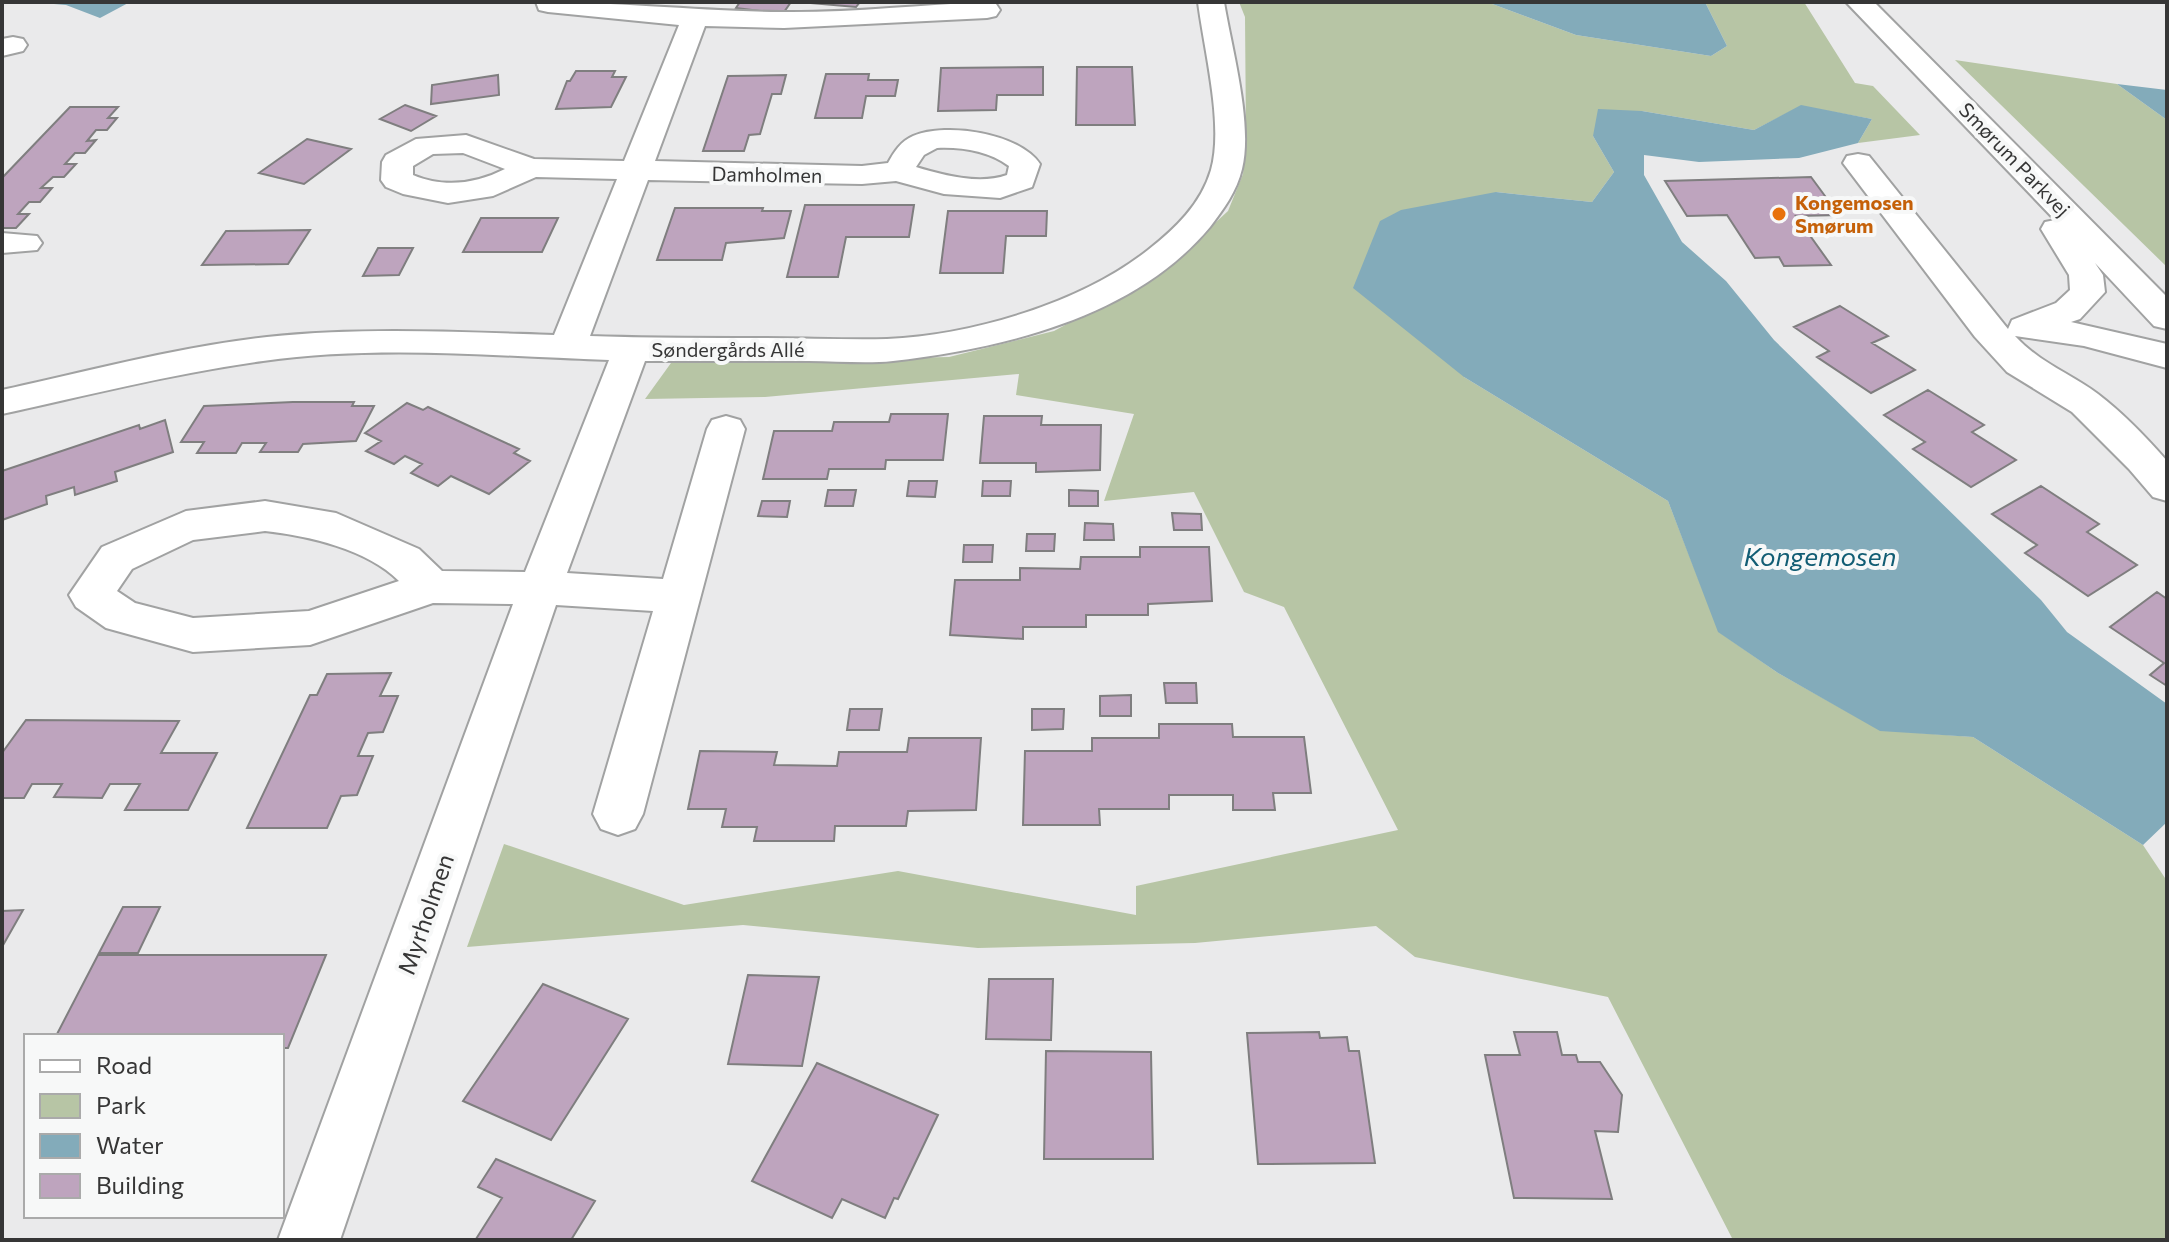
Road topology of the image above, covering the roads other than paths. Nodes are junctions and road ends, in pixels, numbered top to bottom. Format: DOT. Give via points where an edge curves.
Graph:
graph roads {
  1 [pos="1211,2"];
  2 [pos="1859,2"];
  3 [pos="548,4"];
  4 [pos="987,10"];
  5 [pos="695,18"];
  6 [pos="2005,149"];
  7 [pos="1858,163"];
  8 [pos="530,168"];
  9 [pos="898,171"];
  10 [pos="636,173"];
  11 [pos="2167,318"];
  12 [pos="2025,328"];
  13 [pos="1988,329"];
  14 [pos="568,346"];
  15 [pos="631,349"];
  16 [pos="2167,356"];
  17 [pos="2,402"];
  18 [pos="726,429"];
  19 [pos="2167,487"];
  20 [pos="432,587"];
  21 [pos="540,588"];
  22 [pos="679,596"];
  23 [pos="618,814"];
  24 [pos="309,1240"];
  1 -- 15 [label="street, Søndergårds Allé" via="1232,140 1226,172 1210,206 1182,239 1142,271 1091,299 963,339 890,350"];
  2 -- 6 [label="street, Smørum Parkvej"];
  3 -- 5 [label="street"];
  4 -- 5 [label="street" via="784,20"];
  5 -- 10 [label="street"];
  6 -- 11 [label="street, Smørum Parkvej"];
  6 -- 12 [label="street" via="2086,275 2088,292 2068,311"];
  7 -- 13 [label="street"];
  8 -- 10 [label="street, Damholmen"];
  9 -- 10 [label="street, Damholmen"];
  10 -- 14 [label="street"];
  12 -- 13 [label="street"];
  12 -- 16 [label="street" via="2084,335"];
  13 -- 19 [label="street" via="2020,364 2085,403"];
  14 -- 15 [label="street, Søndergårds Allé"];
  14 -- 17 [label="street, Søndergårds Allé" via="378,341 265,349"];
  15 -- 21 [label="street, Myrholmen"];
  18 -- 22 [label="street"];
  20 -- 20 [label="street" via="310,628 193,635 122,616 91,595 117,558 186,526 265,516 321,523 404,560"];
  20 -- 21 [label="street"];
  21 -- 22 [label="street"];
  21 -- 24 [label="street, Myrholmen"];
  22 -- 23 [label="street"];
}
